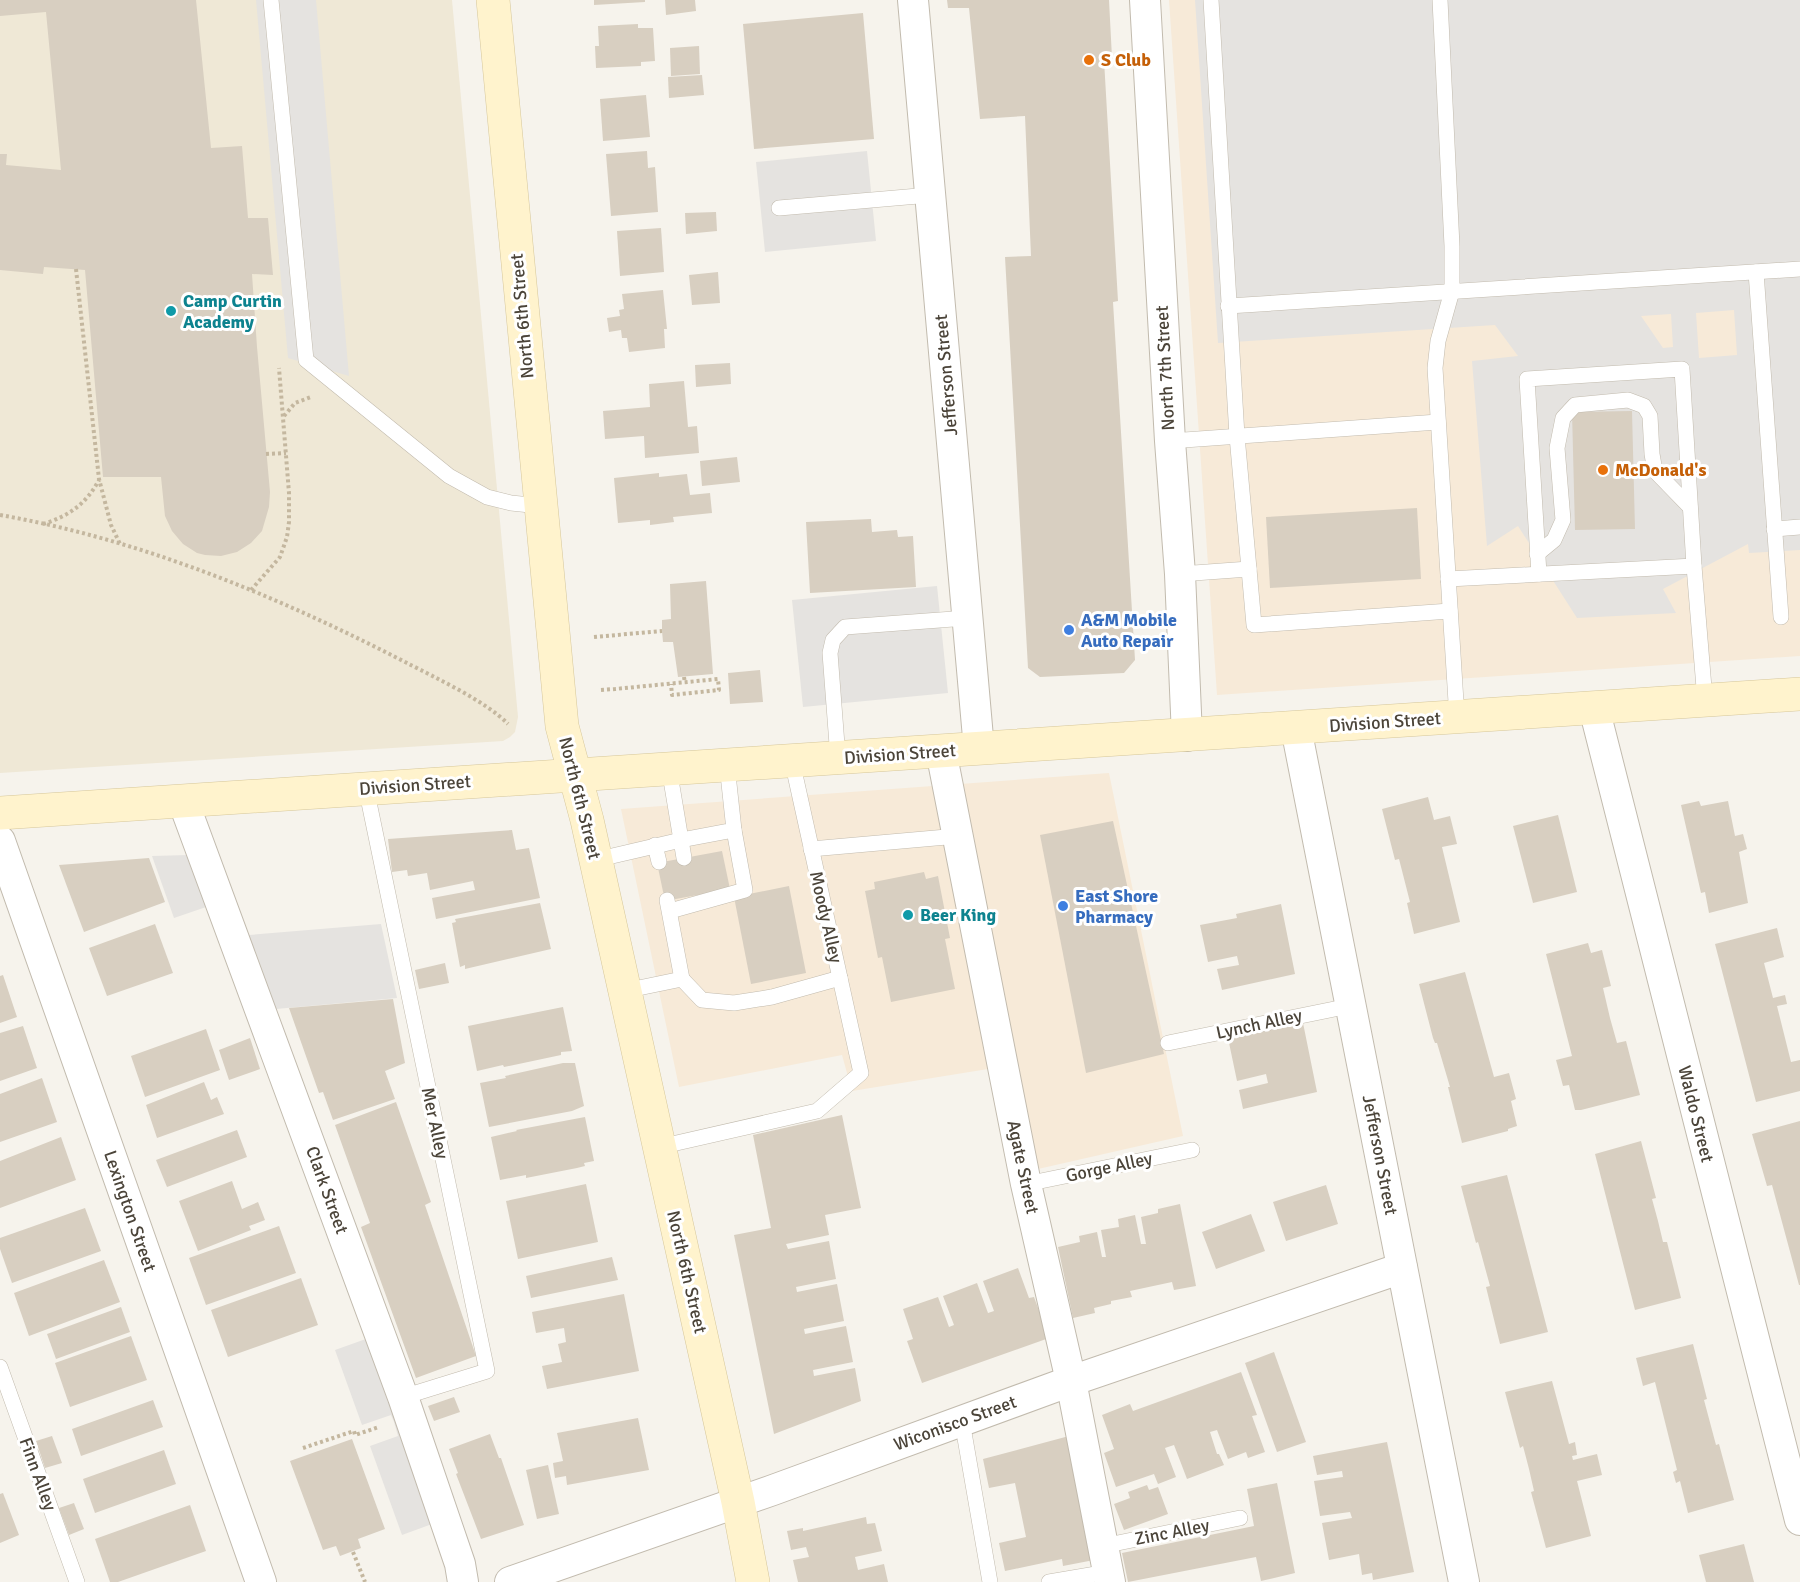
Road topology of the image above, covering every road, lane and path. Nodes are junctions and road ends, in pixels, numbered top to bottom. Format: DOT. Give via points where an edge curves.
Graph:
graph roads {
  1 [pos="271,0"];
  2 [pos="493,0"];
  3 [pos="913,0"];
  4 [pos="1144,0"];
  5 [pos="1210,0"];
  6 [pos="1440,0"];
  7 [pos="930,195"];
  8 [pos="779,208"];
  9 [pos="76,269"];
  10 [pos="1800,269"];
  11 [pos="1756,272"];
  12 [pos="1452,291"];
  13 [pos="1228,306"];
  14 [pos="279,368"];
  15 [pos="314,396"];
  16 [pos="284,417"];
  17 [pos="1438,422"];
  18 [pos="1237,436"];
  19 [pos="1170,441"];
  20 [pos="286,453"];
  21 [pos="266,454"];
  22 [pos="99,479"];
  23 [pos="540,506"];
  24 [pos="1690,507"];
  25 [pos="0,515"];
  26 [pos="42,524"];
  27 [pos="1800,527"];
  28 [pos="1774,528"];
  29 [pos="120,544"];
  30 [pos="1537,554"];
  31 [pos="1694,566"];
  32 [pos="1249,569"];
  33 [pos="1180,574"];
  34 [pos="1539,574"];
  35 [pos="1448,579"];
  36 [pos="251,590"];
  37 [pos="1450,611"];
  38 [pos="1781,617"];
  39 [pos="967,618"];
  40 [pos="662,632"];
  41 [pos="594,637"];
  42 [pos="684,677"];
  43 [pos="684,683"];
  44 [pos="671,684"];
  45 [pos="601,690"];
  46 [pos="1800,694"];
  47 [pos="1705,700"];
  48 [pos="1594,708"];
  49 [pos="1457,718"];
  50 [pos="508,724"];
  51 [pos="1296,728"];
  52 [pos="1188,736"];
  53 [pos="979,749"];
  54 [pos="941,751"];
  55 [pos="838,758"];
  56 [pos="792,761"];
  57 [pos="727,765"];
  58 [pos="669,768"];
  59 [pos="574,774"];
  60 [pos="366,788"];
  61 [pos="183,801"];
  62 [pos="0,813"];
  63 [pos="734,830"];
  64 [pos="958,836"];
  65 [pos="681,840"];
  66 [pos="0,841"];
  67 [pos="655,845"];
  68 [pos="811,849"];
  69 [pos="684,858"];
  70 [pos="595,860"];
  71 [pos="659,862"];
  72 [pos="840,978"];
  73 [pos="682,979"];
  74 [pos="624,990"];
  75 [pos="1349,1006"];
  76 [pos="1168,1043"];
  77 [pos="659,1148"];
  78 [pos="1192,1150"];
  79 [pos="1026,1184"];
  80 [pos="1402,1268"];
  81 [pos="0,1367"];
  82 [pos="1071,1381"];
  83 [pos="403,1397"];
  84 [pos="962,1421"];
  85 [pos="384,1425"];
  86 [pos="303,1448"];
  87 [pos="738,1502"];
  88 [pos="1240,1518"];
  89 [pos="1800,1520"];
  90 [pos="353,1552"];
  91 [pos="1107,1567"];
  92 [pos="77,1582"];
  93 [pos="261,1582"];
  94 [pos="365,1582"];
  95 [pos="463,1582"];
  96 [pos="510,1582"];
  97 [pos="753,1582"];
  98 [pos="990,1582"];
  99 [pos="1049,1582"];
  100 [pos="1464,1582"];
  1 -- 23 [label="lane" via="306,360 449,476 487,497"];
  2 -- 23 [label="main road, North 6th Street"];
  3 -- 7 [label="street, Jefferson Street"];
  4 -- 19 [label="street, North 7th Street"];
  5 -- 13 [label="lane"];
  6 -- 12 [label="lane"];
  7 -- 8 [label="lane"];
  7 -- 39 [label="street, Jefferson Street"];
  9 -- 22 [label="path"];
  10 -- 11 [label="lane"];
  11 -- 12 [label="lane"];
  11 -- 28 [label="lane"];
  12 -- 13 [label="lane"];
  12 -- 17 [label="lane" via="1435,368"];
  13 -- 18 [label="lane"];
  14 -- 16 [label="path"];
  15 -- 16 [label="path" via="295,403"];
  16 -- 20 [label="path"];
  17 -- 18 [label="lane"];
  17 -- 35 [label="lane"];
  18 -- 19 [label="lane"];
  18 -- 32 [label="lane"];
  19 -- 33 [label="street, North 7th Street"];
  20 -- 21 [label="path"];
  20 -- 36 [label="path" via="290,507 287,537 274,566"];
  22 -- 26 [label="path" via="77,508"];
  22 -- 29 [label="path"];
  23 -- 59 [label="main road, North 6th Street" via="562,726"];
  24 -- 30 [label="lane" via="1656,471 1650,416 1644,406 1628,400 1575,405 1563,418 1557,448 1563,520 1554,540"];
  24 -- 30 [label="lane" via="1682,369 1527,379"];
  24 -- 31 [label="lane"];
  25 -- 26 [label="path"];
  26 -- 29 [label="path"];
  27 -- 28 [label="lane"];
  28 -- 38 [label="lane"];
  29 -- 36 [label="path"];
  30 -- 34 [label="lane"];
  31 -- 34 [label="lane"];
  31 -- 47 [label="lane"];
  32 -- 33 [label="lane"];
  32 -- 37 [label="lane" via="1254,625"];
  33 -- 52 [label="street, North 7th Street"];
  34 -- 35 [label="lane"];
  35 -- 37 [label="lane"];
  36 -- 50 [label="path" via="335,626 421,670 497,713"];
  37 -- 49 [label="lane"];
  39 -- 53 [label="street, Jefferson Street"];
  39 -- 55 [label="lane" via="845,627 833,640 830,653"];
  40 -- 41 [label="path"];
  42 -- 43 [label="path"];
  43 -- 44 [label="path"];
  43 -- 44 [label="path" via="718,679 719,690 672,695"];
  44 -- 45 [label="path"];
  46 -- 47 [label="main road, Division Street"];
  47 -- 48 [label="main road, Division Street"];
  48 -- 49 [label="main road, Division Street"];
  48 -- 89 [label="street, Waldo Street"];
  49 -- 51 [label="main road, Division Street"];
  51 -- 52 [label="main road, Division Street"];
  51 -- 75 [label="street, Jefferson Street"];
  52 -- 53 [label="main road, Division Street"];
  53 -- 54 [label="main road, Division Street"];
  54 -- 55 [label="main road, Division Street"];
  54 -- 64 [label="street, Agate Street"];
  55 -- 56 [label="main road, Division Street"];
  56 -- 57 [label="main road, Division Street"];
  56 -- 68 [label="lane, Moody Alley"];
  57 -- 58 [label="main road, Division Street"];
  57 -- 63 [label="lane"];
  58 -- 59 [label="main road, Division Street"];
  58 -- 65 [label="lane"];
  59 -- 60 [label="main road, Division Street"];
  59 -- 70 [label="main road, North 6th Street"];
  60 -- 61 [label="main road, Division Street"];
  60 -- 83 [label="lane, Mer Alley" via="487,1371"];
  61 -- 62 [label="main road, Division Street"];
  61 -- 83 [label="street, Clark Street"];
  63 -- 65 [label="lane"];
  63 -- 73 [label="lane" via="745,890 668,906"];
  64 -- 68 [label="lane"];
  64 -- 79 [label="street, Agate Street"];
  65 -- 67 [label="lane"];
  65 -- 69 [label="lane"];
  66 -- 93 [label="street, Lexington Street"];
  67 -- 70 [label="lane"];
  67 -- 71 [label="lane"];
  68 -- 72 [label="lane, Moody Alley"];
  70 -- 74 [label="main road, North 6th Street"];
  72 -- 73 [label="lane" via="734,1003 702,1000"];
  72 -- 77 [label="lane, Moody Alley" via="861,1073 817,1111"];
  73 -- 74 [label="lane"];
  74 -- 77 [label="main road, North 6th Street"];
  75 -- 76 [label="lane, Lynch Alley"];
  75 -- 80 [label="street, Jefferson Street"];
  77 -- 87 [label="main road, North 6th Street"];
  78 -- 79 [label="lane, Gorge Alley"];
  79 -- 82 [label="street, Agate Street"];
  80 -- 82 [label="street, Wiconisco Street"];
  80 -- 100 [label="street, Jefferson Street"];
  81 -- 92 [label="lane, Finn Alley"];
  82 -- 84 [label="street, Wiconisco Street"];
  82 -- 91 [label="street, Agate Street"];
  83 -- 95 [label="street, Clark Street"];
  84 -- 87 [label="street, Wiconisco Street"];
  84 -- 98 [label="lane"];
  85 -- 86 [label="path"];
  87 -- 96 [label="street, Wiconisco Street"];
  87 -- 97 [label="main road, North 6th Street"];
  88 -- 91 [label="lane, Zinc Alley"];
  90 -- 94 [label="path"];
  91 -- 99 [label="lane, Zinc Alley"];
}
